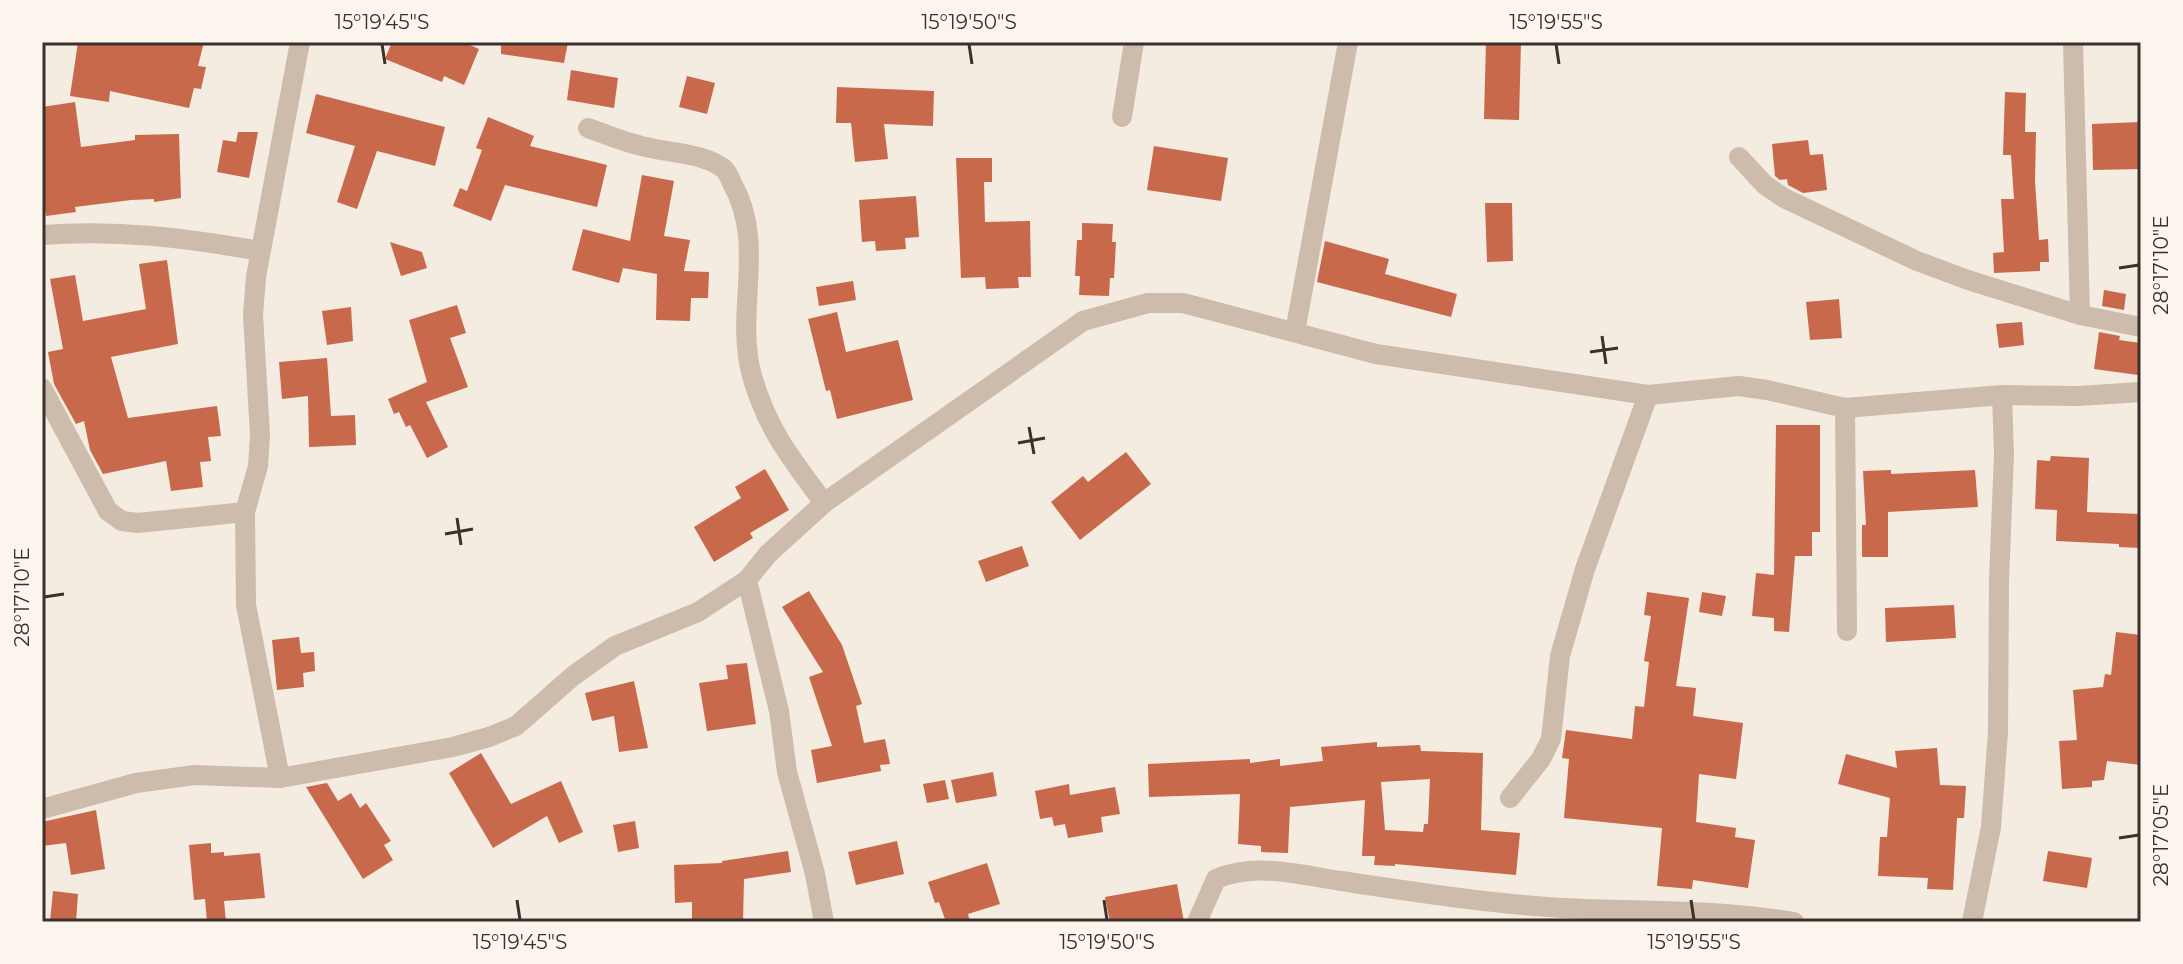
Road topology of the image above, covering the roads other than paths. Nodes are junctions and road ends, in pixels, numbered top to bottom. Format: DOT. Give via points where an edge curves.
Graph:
graph roads {
  1 [pos="300,42"];
  2 [pos="1134,42"];
  3 [pos="1348,42"];
  4 [pos="2073,42"];
  5 [pos="1122,117"];
  6 [pos="588,128"];
  7 [pos="1739,157"];
  8 [pos="42,235"];
  9 [pos="260,251"];
  10 [pos="2080,315"];
  11 [pos="2141,327"];
  12 [pos="1295,332"];
  13 [pos="42,388"];
  14 [pos="2141,392"];
  15 [pos="1648,395"];
  16 [pos="2002,395"];
  17 [pos="1845,408"];
  18 [pos="824,503"];
  19 [pos="245,512"];
  20 [pos="747,580"];
  21 [pos="1847,631"];
  22 [pos="280,778"];
  23 [pos="1510,798"];
  24 [pos="42,809"];
  25 [pos="1684,916"];
  26 [pos="824,922"];
  27 [pos="1197,922"];
  28 [pos="1794,922"];
  29 [pos="1972,922"];
  1 -- 9 [label="street"];
  2 -- 5 [label="street"];
  3 -- 12 [label="street"];
  4 -- 10 [label="street"];
  6 -- 18 [label="street" via="644,147 702,158 724,169 750,232 746,324 751,372 775,436"];
  7 -- 10 [label="street" via="1765,185 1809,211 1917,261"];
  8 -- 9 [label="street" via="174,236"];
  9 -- 19 [label="street" via="253,315 260,435"];
  10 -- 11 [label="street"];
  12 -- 15 [label="street" via="1376,354"];
  12 -- 18 [label="street" via="1183,303 1148,303 1083,321"];
  13 -- 19 [label="street" via="96,492 122,521"];
  14 -- 16 [label="street"];
  15 -- 17 [label="street" via="1739,386"];
  15 -- 23 [label="street" via="1585,569 1560,656 1551,739"];
  16 -- 17 [label="street"];
  16 -- 29 [label="street" via="1998,732 1991,827"];
  17 -- 21 [label="street"];
  18 -- 20 [label="street"];
  19 -- 22 [label="street" via="246,605"];
  20 -- 22 [label="street" via="698,612 615,646 516,726 453,747"];
  20 -- 26 [label="street"];
  22 -- 24 [label="street" via="195,775 136,783"];
  25 -- 27 [label="street" via="1425,894 1266,870 1235,871 1216,879"];
  25 -- 28 [label="street"];
}
